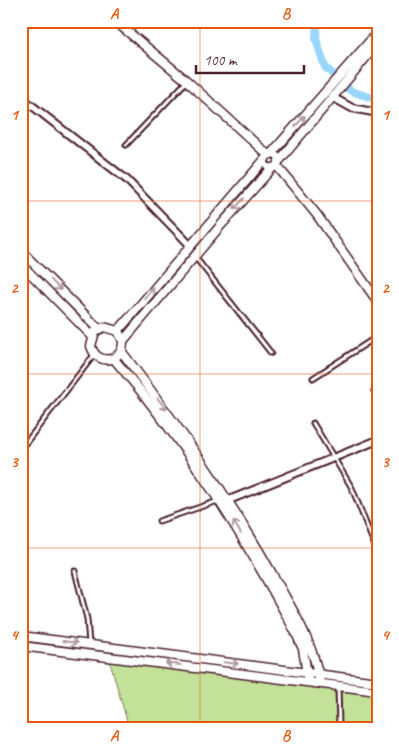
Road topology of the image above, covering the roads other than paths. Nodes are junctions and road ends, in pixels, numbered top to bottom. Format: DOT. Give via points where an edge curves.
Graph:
graph roads {
  1 [pos="115,21"];
  2 [pos="378,32"];
  3 [pos="378,43"];
  4 [pos="345,76"];
  5 [pos="187,80"];
  6 [pos="332,93"];
  7 [pos="21,97"];
  8 [pos="378,114"];
  9 [pos="126,144"];
  10 [pos="268,156"];
  11 [pos="276,165"];
  12 [pos="190,245"];
  13 [pos="21,251"];
  14 [pos="194,257"];
  15 [pos="21,264"];
  16 [pos="378,302"];
  17 [pos="99,329"];
  18 [pos="118,331"];
  19 [pos="92,336"];
  20 [pos="378,336"];
  21 [pos="123,341"];
  22 [pos="122,352"];
  23 [pos="271,353"];
  24 [pos="95,355"];
  25 [pos="114,359"];
  26 [pos="314,378"];
  27 [pos="374,392"];
  28 [pos="378,395"];
  29 [pos="313,423"];
  30 [pos="378,440"];
  31 [pos="21,449"];
  32 [pos="334,456"];
  33 [pos="220,500"];
  34 [pos="229,500"];
  35 [pos="159,521"];
  36 [pos="378,554"];
  37 [pos="75,571"];
  38 [pos="21,636"];
  39 [pos="89,644"];
  40 [pos="21,646"];
  41 [pos="307,672"];
  42 [pos="318,673"];
  43 [pos="339,676"];
  44 [pos="308,681"];
  45 [pos="378,682"];
  46 [pos="320,683"];
  47 [pos="338,687"];
  48 [pos="378,691"];
  49 [pos="339,728"];
  1 -- 5 [label="street"];
  2 -- 4 [label="street"];
  3 -- 4 [label="street"];
  4 -- 6 [label="street"];
  5 -- 9 [label="lane"];
  5 -- 10 [label="street"];
  6 -- 8 [label="street" via="352,108"];
  10 -- 6 [label="street, one-way"];
  6 -- 11 [label="street"];
  7 -- 12 [label="street" via="127,180"];
  10 -- 11 [label="street" via="276,156"];
  10 -- 11 [label="street" via="267,167"];
  10 -- 12 [label="street"];
  11 -- 14 [label="street, one-way"];
  11 -- 16 [label="street" via="317,215"];
  18 -- 12 [label="street, one-way"];
  13 -- 17 [label="street, one-way"];
  14 -- 21 [label="street"];
  14 -- 23 [label="lane"];
  15 -- 19 [label="street"];
  17 -- 18 [label="street" via="109,327"];
  17 -- 19 [label="street"];
  18 -- 21 [label="street"];
  19 -- 24 [label="street" via="91,346"];
  20 -- 26 [label="lane"];
  21 -- 22 [label="street"];
  22 -- 25 [label="street"];
  22 -- 34 [label="street, one-way"];
  24 -- 25 [label="street" via="104,360"];
  24 -- 31 [label="lane"];
  25 -- 33 [label="street" via="146,396"];
  27 -- 28 [label="lane"];
  29 -- 32 [label="lane"];
  30 -- 32 [label="street"];
  32 -- 34 [label="street"];
  32 -- 36 [label="lane" via="352,488"];
  33 -- 35 [label="lane"];
  41 -- 33 [label="street, one-way" via="303,649 295,631"];
  34 -- 42 [label="street" via="296,617"];
  37 -- 39 [label="lane" via="88,619"];
  38 -- 39 [label="street, one-way"];
  39 -- 41 [label="street, one-way"];
  44 -- 40 [label="street, one-way"];
  41 -- 42 [label="street"];
  41 -- 44 [label="street"];
  42 -- 43 [label="street"];
  42 -- 46 [label="street"];
  43 -- 45 [label="street"];
  43 -- 47 [label="lane"];
  44 -- 46 [label="street"];
  46 -- 47 [label="street"];
  47 -- 48 [label="street"];
  47 -- 49 [label="lane"];
}
